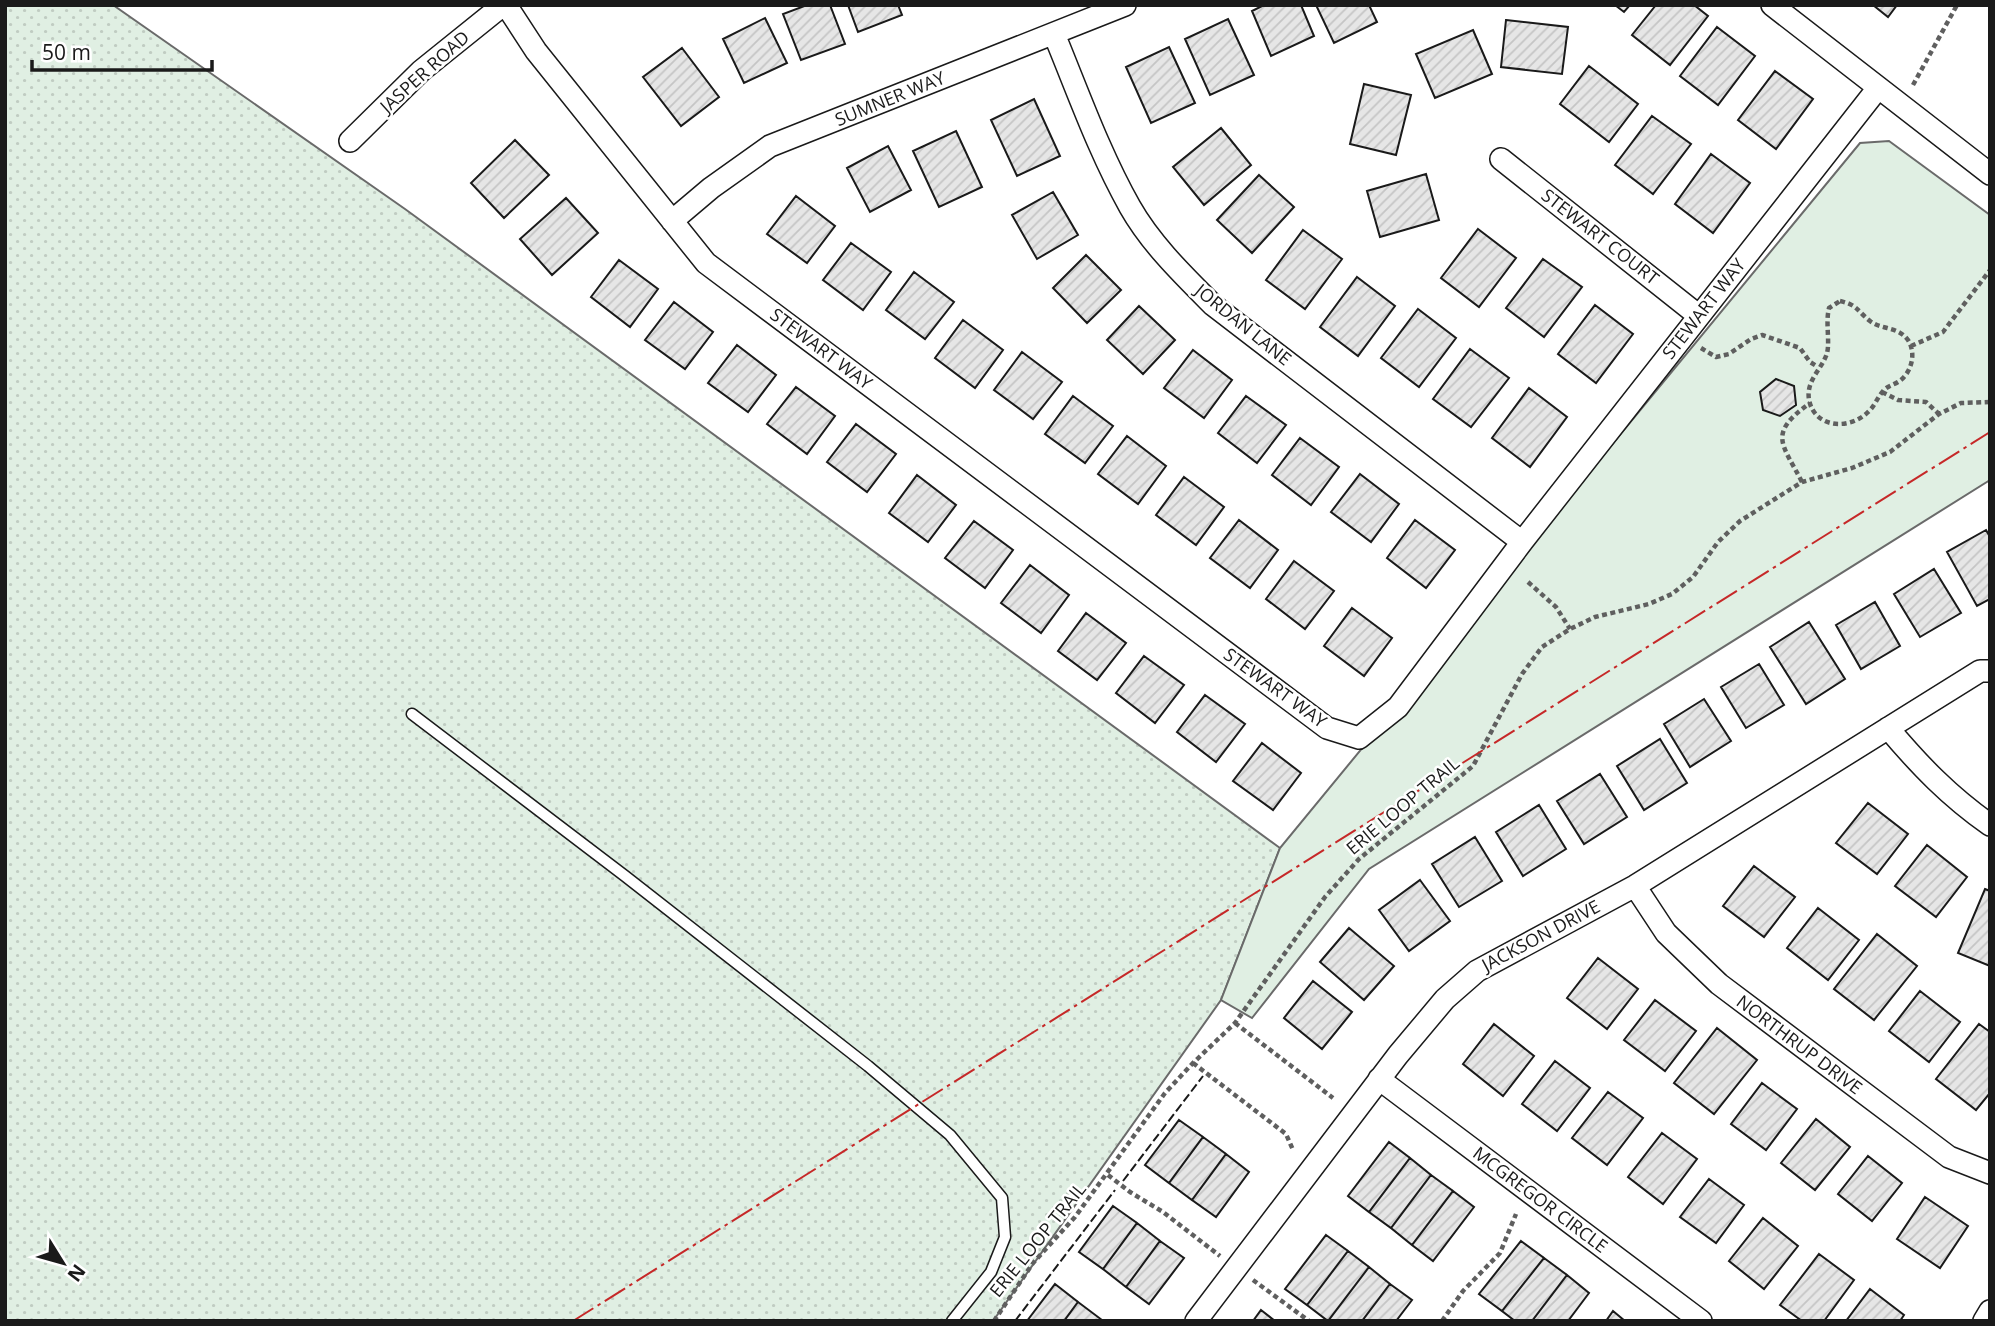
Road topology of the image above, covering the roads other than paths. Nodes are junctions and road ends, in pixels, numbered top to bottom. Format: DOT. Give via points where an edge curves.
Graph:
graph roads {
  1 [pos="504,5"];
  2 [pos="1125,5"];
  3 [pos="1772,5"];
  4 [pos="1054,34"];
  5 [pos="1878,88"];
  6 [pos="350,141"];
  7 [pos="1501,159"];
  8 [pos="1990,174"];
  9 [pos="671,221"];
  10 [pos="1699,316"];
  11 [pos="1522,542"];
  12 [pos="1990,671"];
  13 [pos="412,714"];
  14 [pos="1888,728"];
  15 [pos="1990,825"];
  16 [pos="1635,886"];
  17 [pos="1380,1079"];
  18 [pos="1990,1173"];
  19 [pos="1990,1311"];
  20 [pos="952,1321"];
  21 [pos="1196,1321"];
  22 [pos="1701,1321"];
  23 [pos="1984,1321"];
  1 -- 6 [label="street, JASPER ROAD" via="421,71"];
  1 -- 9 [label="street"];
  2 -- 4 [label="street, SUMNER WAY"];
  3 -- 5 [label="street"];
  4 -- 9 [label="street, SUMNER WAY" via="770,146"];
  4 -- 11 [label="street, JORDAN LANE" via="1102,153 1125,198 1171,264 1213,305"];
  5 -- 8 [label="street"];
  5 -- 10 [label="street, STEWART WAY"];
  7 -- 10 [label="street, STEWART COURT"];
  9 -- 11 [label="street, STEWART WAY" via="706,263 1327,728 1359,738 1398,707"];
  10 -- 11 [label="street, STEWART WAY"];
  12 -- 14 [label="street, JACKSON DRIVE" via="1980,671"];
  13 -- 20 [label="lane" via="868,1066 950,1135 1002,1198 1005,1237 991,1272"];
  14 -- 15 [label="street" via="1959,804"];
  14 -- 16 [label="street, JACKSON DRIVE"];
  16 -- 17 [label="street, JACKSON DRIVE" via="1477,971 1445,999"];
  16 -- 18 [label="street, NORTHRUP DRIVE" via="1666,933 1719,984 1949,1157"];
  17 -- 21 [label="street, JACKSON DRIVE"];
  17 -- 22 [label="street, MCGREGOR CIRCLE"];
  19 -- 23 [label="street"];
}
